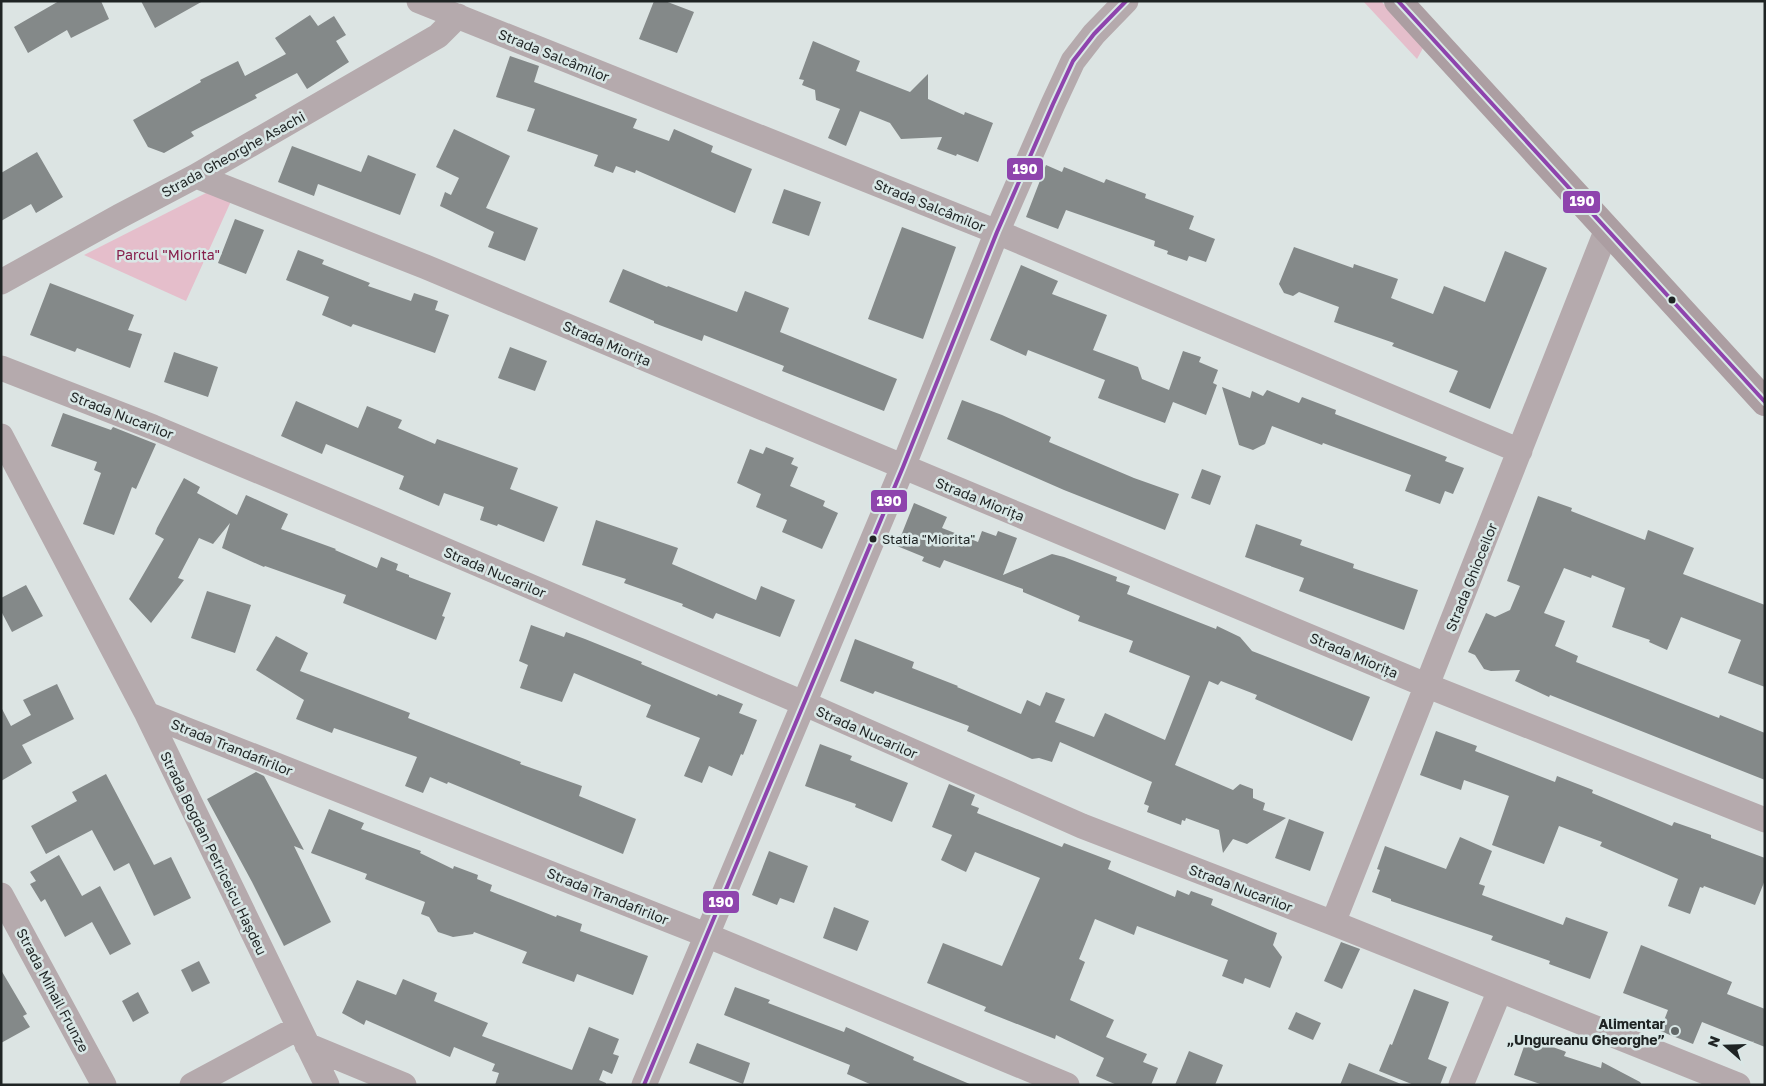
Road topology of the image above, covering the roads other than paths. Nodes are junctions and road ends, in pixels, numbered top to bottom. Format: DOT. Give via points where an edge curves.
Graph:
graph roads {
  1 [pos="419,1"];
  2 [pos="1126,1"];
  3 [pos="1398,1"];
  4 [pos="451,10"];
  5 [pos="196,176"];
  6 [pos="1607,230"];
  7 [pos="997,232"];
  8 [pos="1,282"];
  9 [pos="1,368"];
  10 [pos="1765,402"];
  11 [pos="1,436"];
  12 [pos="1520,451"];
  13 [pos="902,467"];
  14 [pos="1428,686"];
  15 [pos="803,703"];
  16 [pos="147,714"];
  17 [pos="1765,820"];
  18 [pos="1,895"];
  19 [pos="1333,923"];
  20 [pos="706,935"];
  21 [pos="1500,990"];
  22 [pos="303,1036"];
  23 [pos="104,1085"];
  24 [pos="192,1085"];
  25 [pos="326,1085"];
  26 [pos="404,1085"];
  27 [pos="644,1085"];
  28 [pos="1067,1085"];
  29 [pos="1461,1085"];
  30 [pos="1738,1085"];
  1 -- 4 [label="street, Strada Salcâmilor"];
  2 -- 7 [label="street" via="1073,61"];
  3 -- 6 [label="street"];
  4 -- 5 [label="street, Strada Gheorghe Asachi" via="438,36"];
  4 -- 7 [label="street, Strada Salcâmilor"];
  5 -- 8 [label="street, Strada Gheorghe Asachi"];
  5 -- 13 [label="street, Strada Miorița" via="426,267"];
  6 -- 10 [label="street"];
  6 -- 12 [label="street, Strada Ghioceilor"];
  7 -- 12 [label="street, Strada Salcâmilor"];
  7 -- 13 [label="street"];
  9 -- 15 [label="street, Strada Nucarilor" via="180,438"];
  11 -- 16 [label="street, Strada Bogdan Petriceicu Hașdeu"];
  12 -- 14 [label="street, Strada Ghioceilor"];
  13 -- 14 [label="street, Strada Miorița"];
  13 -- 15 [label="street"];
  14 -- 17 [label="street, Strada Miorița"];
  14 -- 19 [label="street, Strada Ghioceilor"];
  15 -- 19 [label="street, Strada Nucarilor" via="1082,826"];
  15 -- 20 [label="street"];
  16 -- 20 [label="street, Strada Trandafirilor"];
  16 -- 22 [label="street, Strada Bogdan Petriceicu Hașdeu"];
  18 -- 23 [label="street, Strada Mihail Frunze"];
  19 -- 21 [label="street, Strada Nucarilor"];
  20 -- 27 [label="street"];
  20 -- 28 [label="street, Strada Trandafirilor"];
  21 -- 29 [label="street"];
  21 -- 30 [label="street, Strada Nucarilor"];
  22 -- 24 [label="street"];
  22 -- 25 [label="street, Strada Bogdan Petriceicu Hașdeu"];
  22 -- 26 [label="street"];
}
